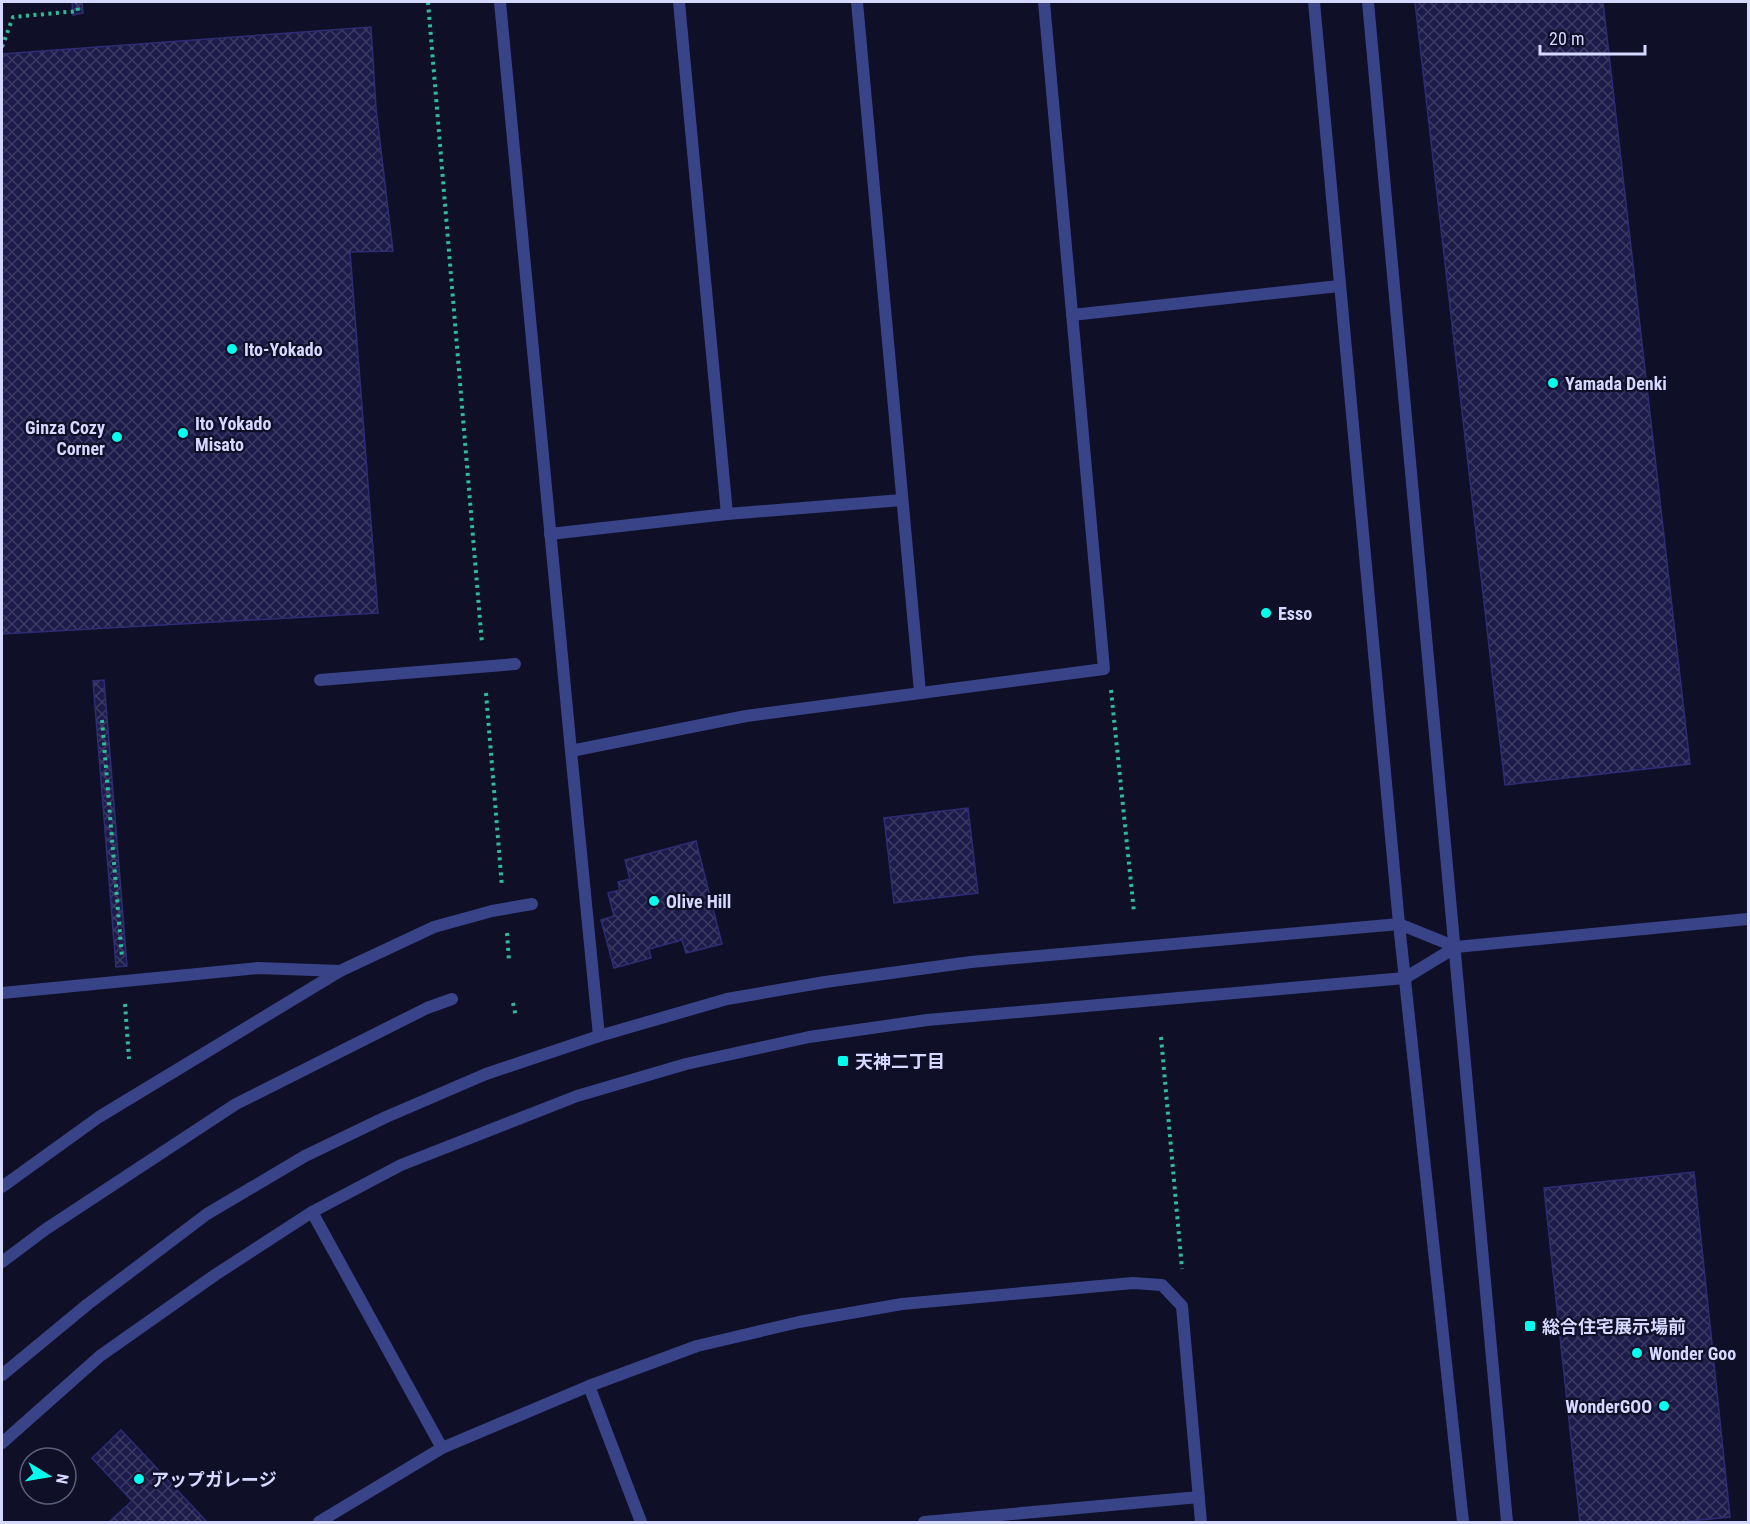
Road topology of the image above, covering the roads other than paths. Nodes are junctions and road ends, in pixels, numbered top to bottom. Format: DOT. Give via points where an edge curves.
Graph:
graph roads {
  1 [pos="500,2"];
  2 [pos="679,2"];
  3 [pos="857,2"];
  4 [pos="1044,2"];
  5 [pos="1314,2"];
  6 [pos="1368,2"];
  7 [pos="1339,286"];
  8 [pos="1072,315"];
  9 [pos="902,500"];
  10 [pos="727,514"];
  11 [pos="550,534"];
  12 [pos="515,664"];
  13 [pos="320,680"];
  14 [pos="920,692"];
  15 [pos="571,751"];
  16 [pos="532,904"];
  17 [pos="1749,919"];
  18 [pos="1400,924"];
  19 [pos="1456,947"];
  20 [pos="340,971"];
  21 [pos="1405,978"];
  22 [pos="2,993"];
  23 [pos="452,999"];
  24 [pos="599,1036"];
  25 [pos="2,1187"];
  26 [pos="312,1212"];
  27 [pos="2,1262"];
  28 [pos="2,1375"];
  29 [pos="589,1386"];
  30 [pos="2,1443"];
  31 [pos="442,1449"];
  32 [pos="1199,1497"];
  33 [pos="969,1520"];
  34 [pos="319,1522"];
  35 [pos="641,1522"];
  36 [pos="924,1522"];
  37 [pos="1201,1522"];
  38 [pos="1462,1522"];
  39 [pos="1507,1522"];
  1 -- 11 [label="street"];
  2 -- 10 [label="street"];
  3 -- 9 [label="street"];
  4 -- 8 [label="street"];
  5 -- 7 [label="street"];
  6 -- 19 [label="street"];
  7 -- 8 [label="street"];
  7 -- 18 [label="street"];
  8 -- 14 [label="street" via="1104,669"];
  9 -- 10 [label="street"];
  9 -- 14 [label="street"];
  10 -- 11 [label="street"];
  11 -- 15 [label="street"];
  12 -- 13 [label="street"];
  14 -- 15 [label="street" via="746,716"];
  15 -- 24 [label="street"];
  16 -- 20 [label="street" via="492,910 434,927"];
  17 -- 19 [label="street"];
  18 -- 19 [label="street"];
  18 -- 21 [label="street"];
  18 -- 24 [label="street" via="971,962 825,982 727,999"];
  19 -- 21 [label="street"];
  19 -- 39 [label="street"];
  20 -- 22 [label="street" via="258,968"];
  20 -- 25 [label="street" via="99,1117"];
  21 -- 26 [label="street" via="927,1020 809,1037 686,1064 577,1096 401,1165"];
  21 -- 38 [label="street"];
  23 -- 27 [label="street" via="236,1104"];
  24 -- 28 [label="street" via="486,1074 305,1156 207,1214"];
  26 -- 30 [label="street" via="100,1356"];
  26 -- 31 [label="street"];
  29 -- 31 [label="street"];
  29 -- 32 [label="street" via="697,1346 902,1304 1133,1283 1162,1285 1182,1306"];
  29 -- 35 [label="street"];
  31 -- 34 [label="street"];
  32 -- 33 [label="street"];
  32 -- 37 [label="street"];
  33 -- 36 [label="street"];
}
